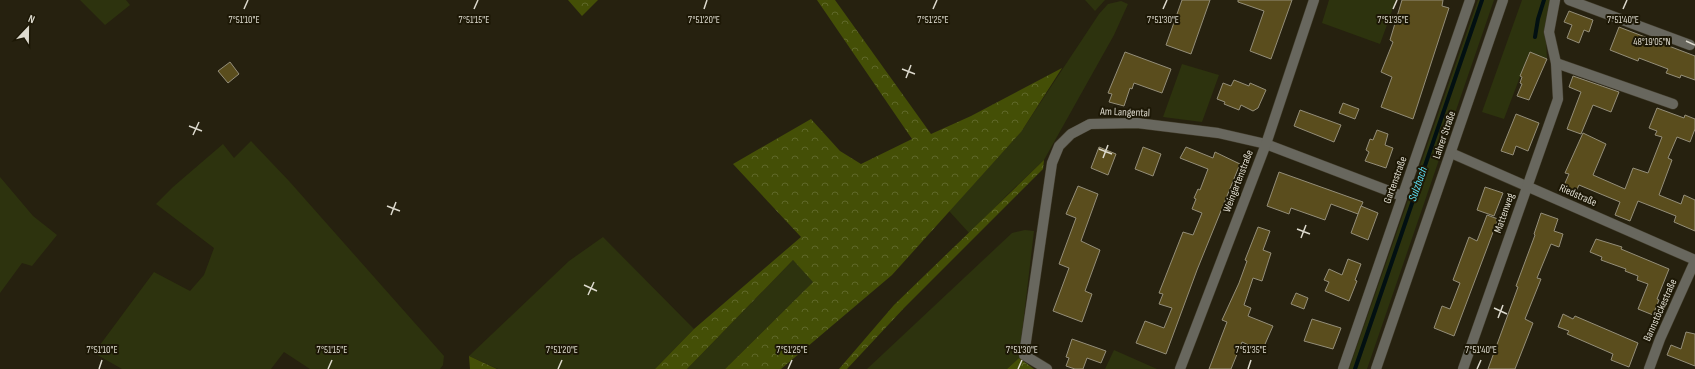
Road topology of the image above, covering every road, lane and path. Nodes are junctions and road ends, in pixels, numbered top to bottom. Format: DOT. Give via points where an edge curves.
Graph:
graph roads {
  1 [pos="1314,0"];
  2 [pos="1470,0"];
  3 [pos="1503,0"];
  4 [pos="1555,0"];
  5 [pos="1569,0"];
  6 [pos="1690,45"];
  7 [pos="1556,63"];
  8 [pos="1673,104"];
  9 [pos="1266,144"];
  10 [pos="1451,153"];
  11 [pos="1527,185"];
  12 [pos="1402,196"];
  13 [pos="1695,261"];
  14 [pos="1047,369"];
  15 [pos="1180,369"];
  16 [pos="1342,369"];
  17 [pos="1376,369"];
  18 [pos="1463,369"];
  19 [pos="1649,369"];
  1 -- 9 [label="street, Weingartenstraße"];
  2 -- 12 [label="street, Gartenstraße"];
  3 -- 10 [label="street, Lahrer Straße"];
  4 -- 7 [label="street, Mattenweg" via="1549,32"];
  5 -- 6 [label="street"];
  7 -- 8 [label="street"];
  7 -- 11 [label="street, Mattenweg" via="1558,99"];
  9 -- 12 [label="street, Am Langental"];
  9 -- 14 [label="street, Am Langental" via="1218,133 1137,123 1106,122 1090,124 1071,134 1059,146 1052,163 1024,356"];
  9 -- 15 [label="street, Weingartenstraße"];
  10 -- 11 [label="street, Riedstraße"];
  10 -- 17 [label="street, Lahrer Straße"];
  11 -- 13 [label="street, Riedstraße"];
  11 -- 18 [label="street, Mattenweg"];
  12 -- 16 [label="street, Gartenstraße"];
  13 -- 19 [label="street, Bannstöckestraße"];
}
